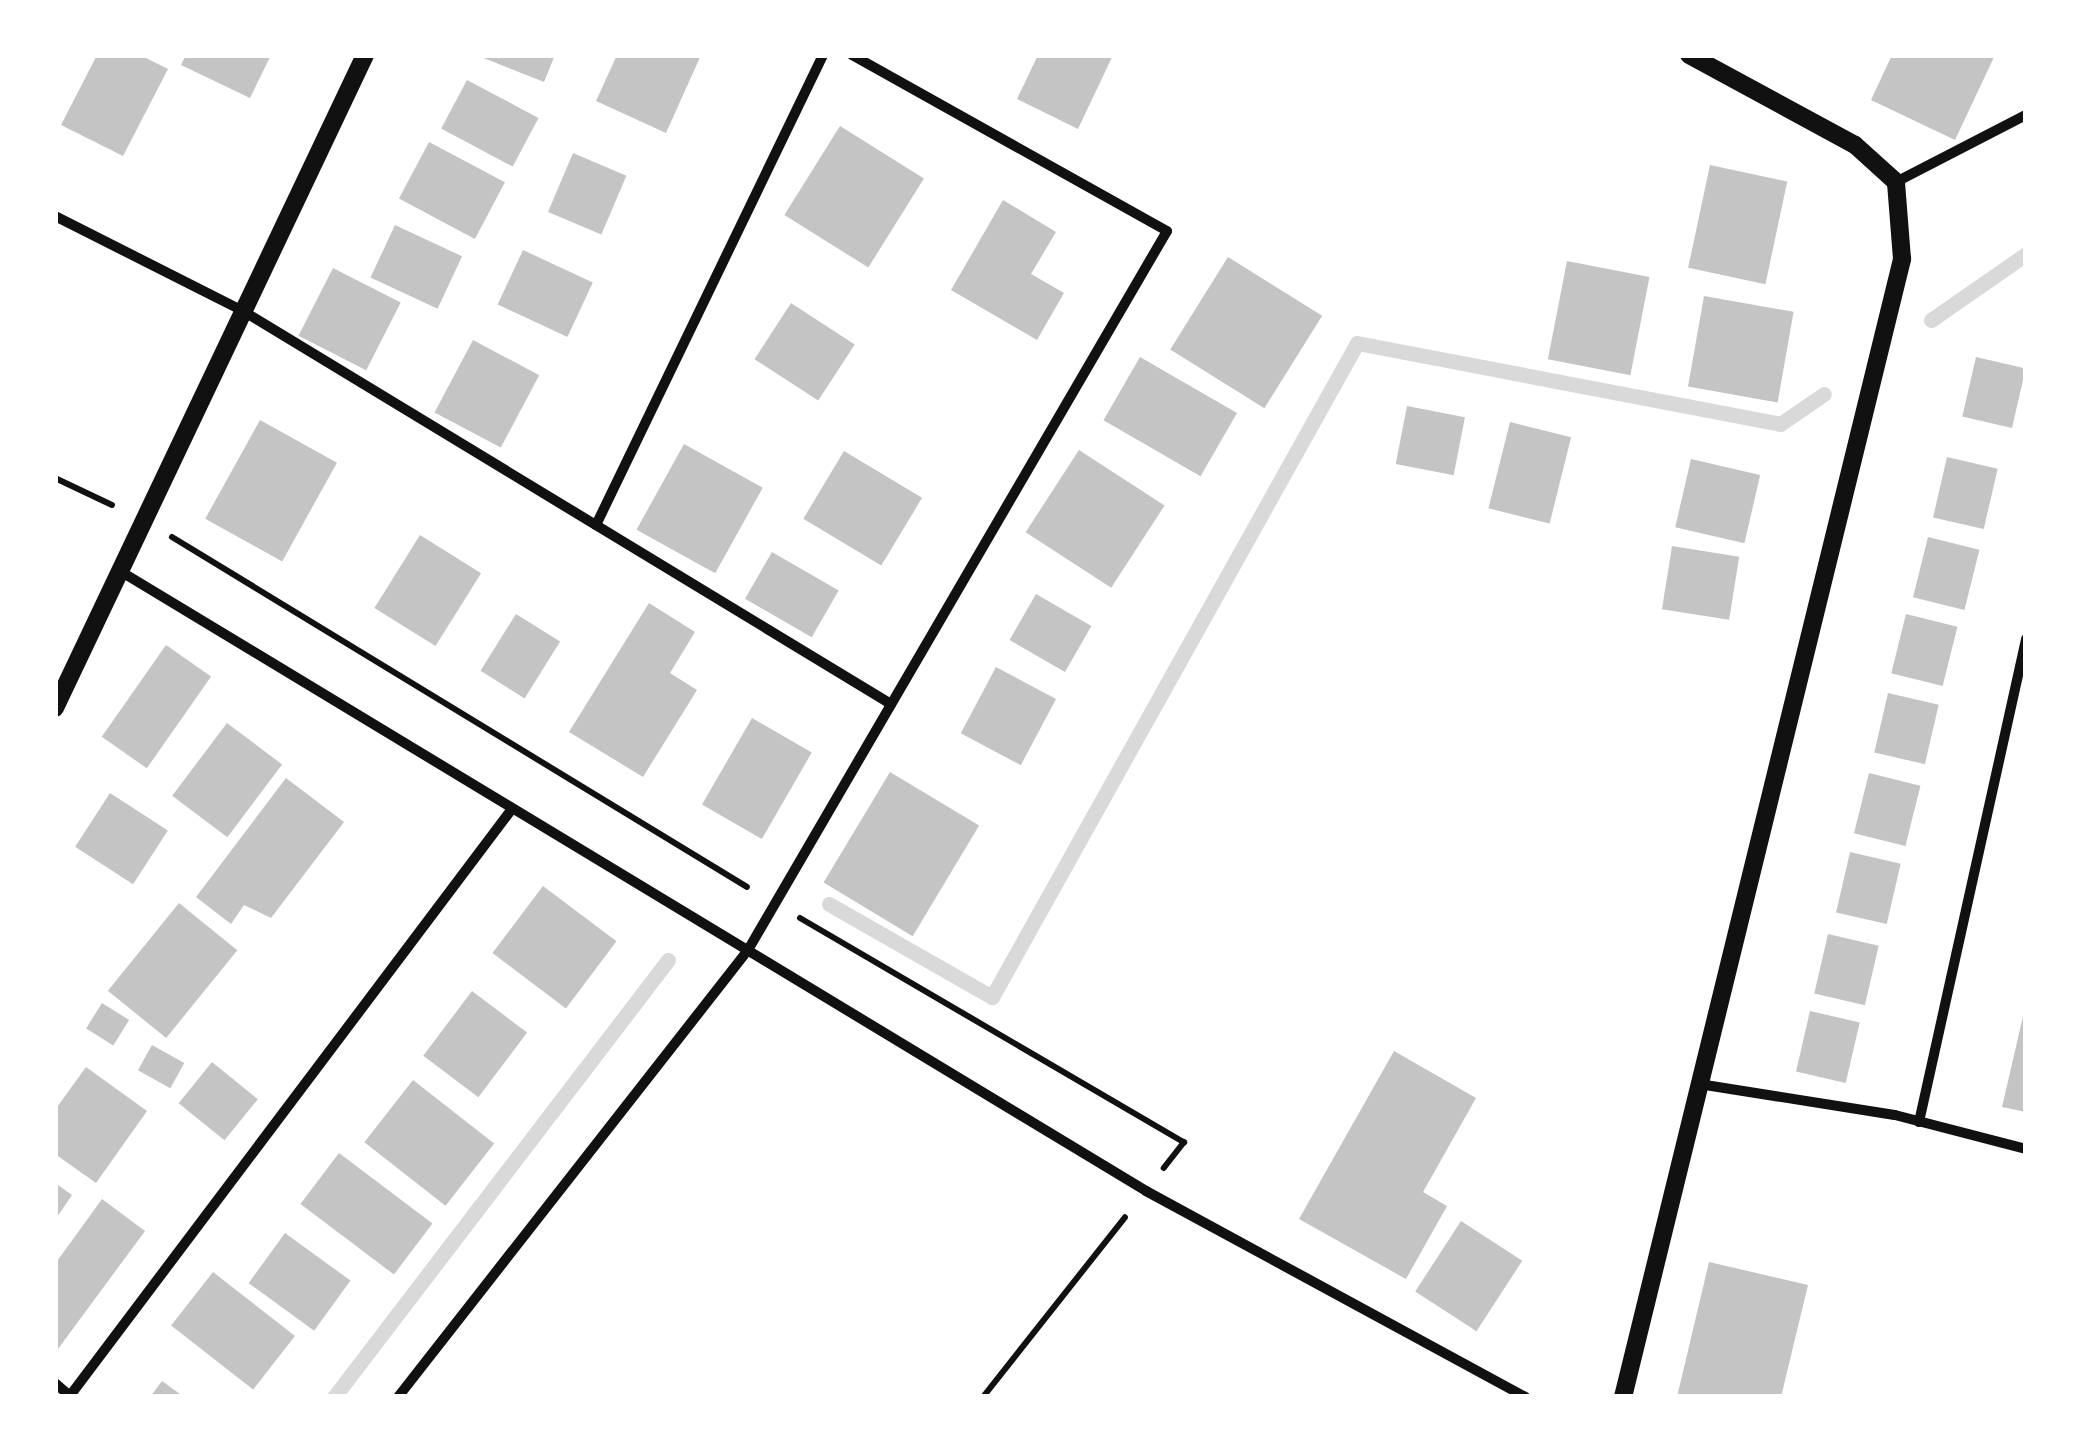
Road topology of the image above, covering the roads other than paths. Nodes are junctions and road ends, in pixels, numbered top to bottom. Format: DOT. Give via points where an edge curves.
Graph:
graph roads {
  1 [pos="365,55"];
  2 [pos="823,55"];
  3 [pos="852,55"];
  4 [pos="1689,55"];
  5 [pos="2026,115"];
  6 [pos="1896,182"];
  7 [pos="55,216"];
  8 [pos="243,311"];
  9 [pos="596,524"];
  10 [pos="120,571"];
  11 [pos="2026,639"];
  12 [pos="891,704"];
  13 [pos="55,708"];
  14 [pos="512,808"];
  15 [pos="748,950"];
  16 [pos="1699,1084"];
  17 [pos="1920,1122"];
  18 [pos="2026,1148"];
  19 [pos="55,1383"];
  20 [pos="70,1397"];
  21 [pos="398,1397"];
  22 [pos="1526,1397"];
  23 [pos="1623,1397"];
  1 -- 8 [label="street"];
  2 -- 9 [label="street"];
  3 -- 12 [label="street" via="1167,231"];
  4 -- 6 [label="street" via="1855,145"];
  5 -- 6 [label="street"];
  6 -- 16 [label="street" via="1902,259"];
  7 -- 8 [label="street"];
  8 -- 9 [label="street"];
  8 -- 10 [label="street"];
  9 -- 12 [label="street"];
  10 -- 13 [label="street"];
  10 -- 14 [label="street"];
  11 -- 17 [label="street"];
  12 -- 15 [label="street"];
  14 -- 15 [label="street"];
  14 -- 20 [label="street"];
  15 -- 21 [label="street"];
  15 -- 22 [label="street" via="1146,1191"];
  16 -- 17 [label="street"];
  16 -- 23 [label="street"];
  17 -- 18 [label="street"];
  19 -- 20 [label="street"];
}
